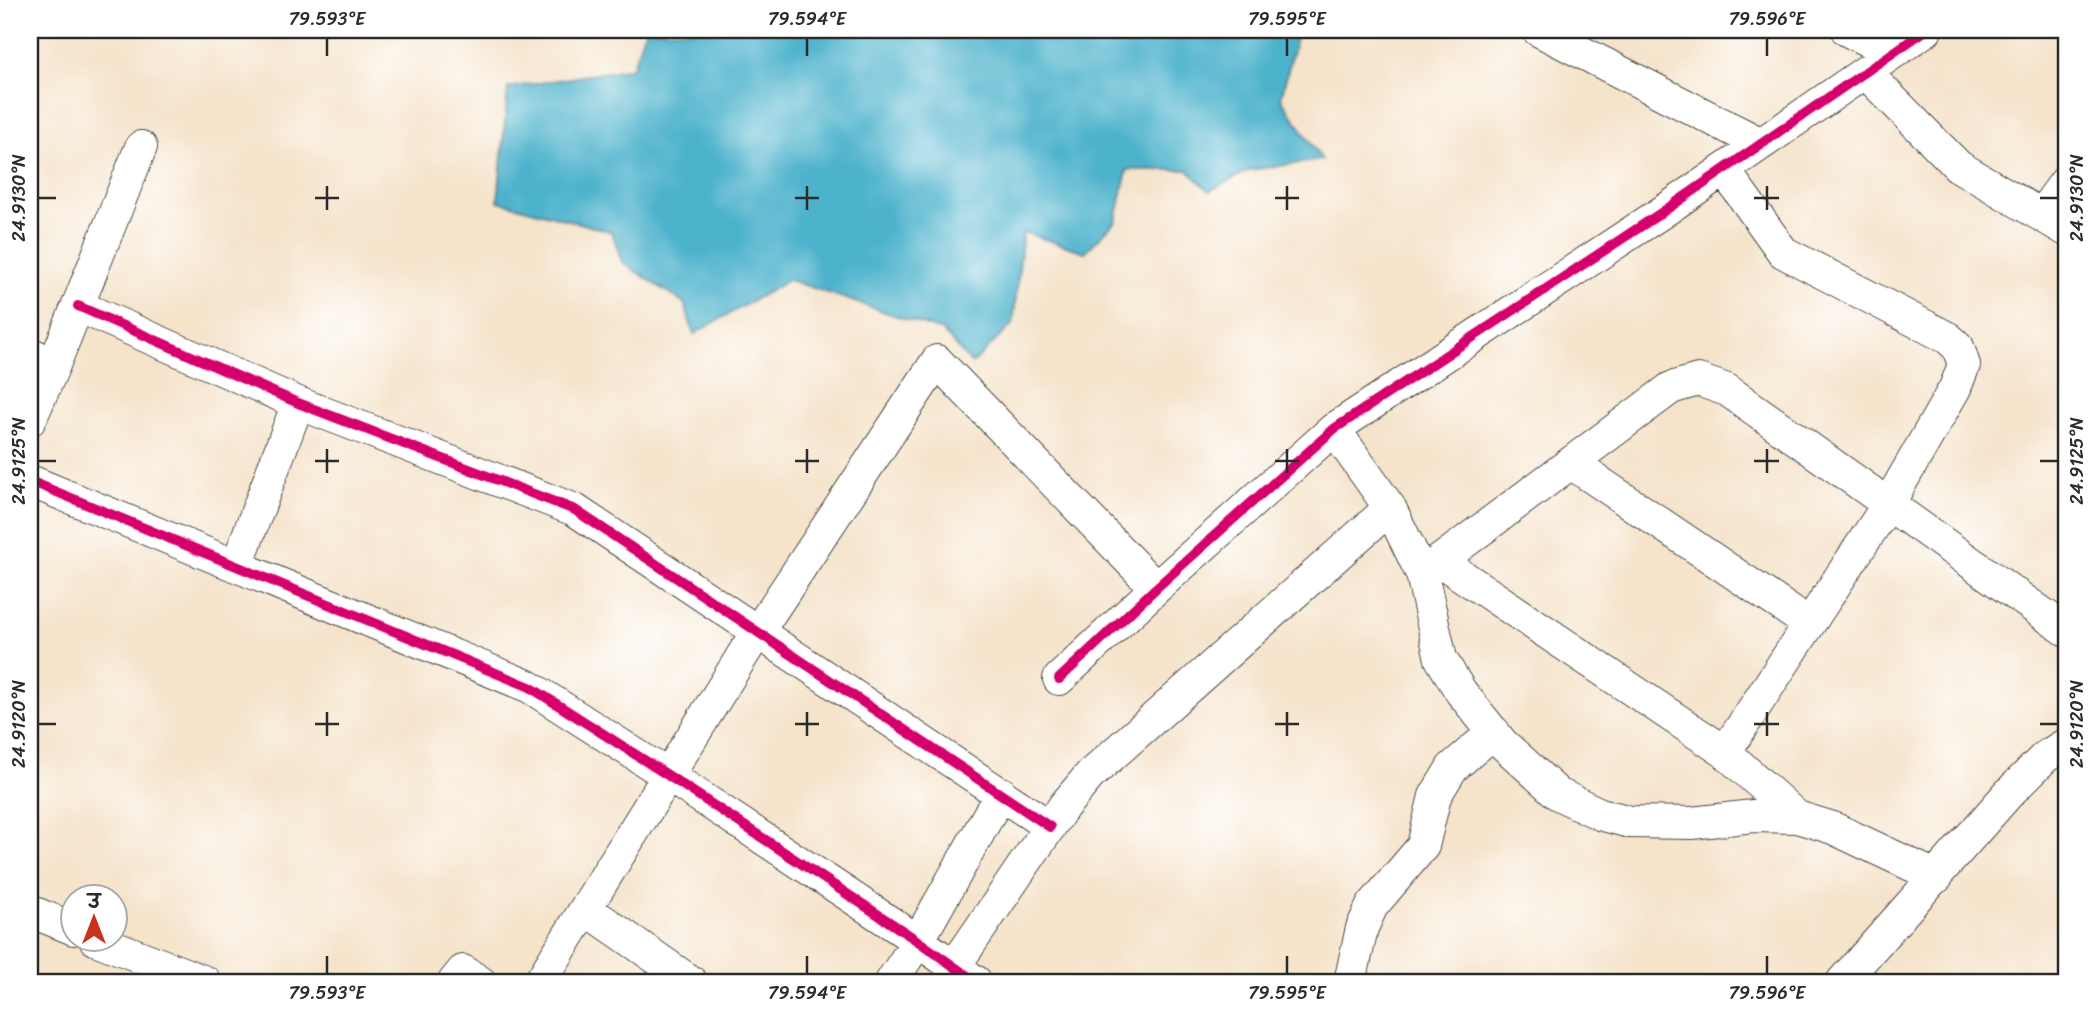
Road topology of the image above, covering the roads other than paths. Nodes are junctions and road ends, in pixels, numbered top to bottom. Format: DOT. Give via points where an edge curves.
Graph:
graph roads {
  1 [pos="1538,30"];
  2 [pos="1847,30"];
  3 [pos="1926,30"];
  4 [pos="1892,53"];
  5 [pos="1865,72"];
  6 [pos="1761,144"];
  7 [pos="141,147"];
  8 [pos="1724,170"];
  9 [pos="2066,181"];
  10 [pos="2054,222"];
  11 [pos="78,306"];
  12 [pos="42,359"];
  13 [pos="298,403"];
  14 [pos="30,420"];
  15 [pos="1334,429"];
  16 [pos="1571,463"];
  17 [pos="30,481"];
  18 [pos="1889,503"];
  19 [pos="1390,508"];
  20 [pos="237,565"];
  21 [pos="1431,567"];
  22 [pos="1156,588"];
  23 [pos="1809,624"];
  24 [pos="2066,630"];
  25 [pos="757,632"];
  26 [pos="1059,680"];
  27 [pos="2066,718"];
  28 [pos="1494,732"];
  29 [pos="2066,737"];
  30 [pos="2066,744"];
  31 [pos="1725,752"];
  32 [pos="669,776"];
  33 [pos="1001,793"];
  34 [pos="1797,817"];
  35 [pos="1050,827"];
  36 [pos="1937,877"];
  37 [pos="586,909"];
  38 [pos="30,911"];
  39 [pos="60,923"];
  40 [pos="918,942"];
  41 [pos="130,953"];
  42 [pos="965,974"];
  43 [pos="205,982"];
  44 [pos="454,982"];
  45 [pos="480,982"];
  46 [pos="540,982"];
  47 [pos="691,982"];
  48 [pos="891,982"];
  49 [pos="1350,982"];
  50 [pos="1842,982"];
  1 -- 6 [label="street"];
  2 -- 4 [label="street"];
  3 -- 4 [label="street"];
  4 -- 5 [label="street"];
  5 -- 6 [label="street"];
  5 -- 10 [label="street" via="1958,166"];
  6 -- 8 [label="street"];
  7 -- 11 [label="street"];
  8 -- 15 [label="street"];
  8 -- 18 [label="street" via="1783,252 1958,347 1964,365 1955,388"];
  9 -- 10 [label="street"];
  11 -- 12 [label="street"];
  11 -- 13 [label="street"];
  12 -- 14 [label="street"];
  13 -- 20 [label="street"];
  13 -- 25 [label="street" via="575,509"];
  15 -- 19 [label="street"];
  15 -- 22 [label="street"];
  16 -- 18 [label="street" via="1671,388 1698,380 1727,390"];
  16 -- 21 [label="street"];
  16 -- 23 [label="street"];
  17 -- 20 [label="street"];
  18 -- 23 [label="street"];
  18 -- 24 [label="street"];
  19 -- 21 [label="street"];
  19 -- 35 [label="street" via="1090,775"];
  20 -- 32 [label="street" via="530,687"];
  21 -- 28 [label="street" via="1441,659"];
  21 -- 31 [label="street"];
  22 -- 25 [label="street" via="937,361"];
  22 -- 26 [label="street"];
  23 -- 31 [label="street"];
  25 -- 32 [label="street"];
  25 -- 33 [label="street"];
  27 -- 29 [label="street"];
  28 -- 34 [label="street" via="1558,794 1600,814 1664,823"];
  28 -- 49 [label="street" via="1452,768 1435,796 1423,846 1372,906"];
  30 -- 36 [label="street" via="2045,757 2008,793"];
  31 -- 34 [label="street"];
  32 -- 37 [label="street"];
  32 -- 40 [label="street"];
  33 -- 35 [label="street"];
  33 -- 40 [label="street"];
  34 -- 36 [label="street" via="1833,828"];
  35 -- 42 [label="street"];
  36 -- 50 [label="street"];
  37 -- 46 [label="street"];
  37 -- 47 [label="street"];
  38 -- 39 [label="street"];
  40 -- 42 [label="street"];
  40 -- 48 [label="street"];
  41 -- 43 [label="street"];
  44 -- 45 [label="street" via="463,971"];
}
